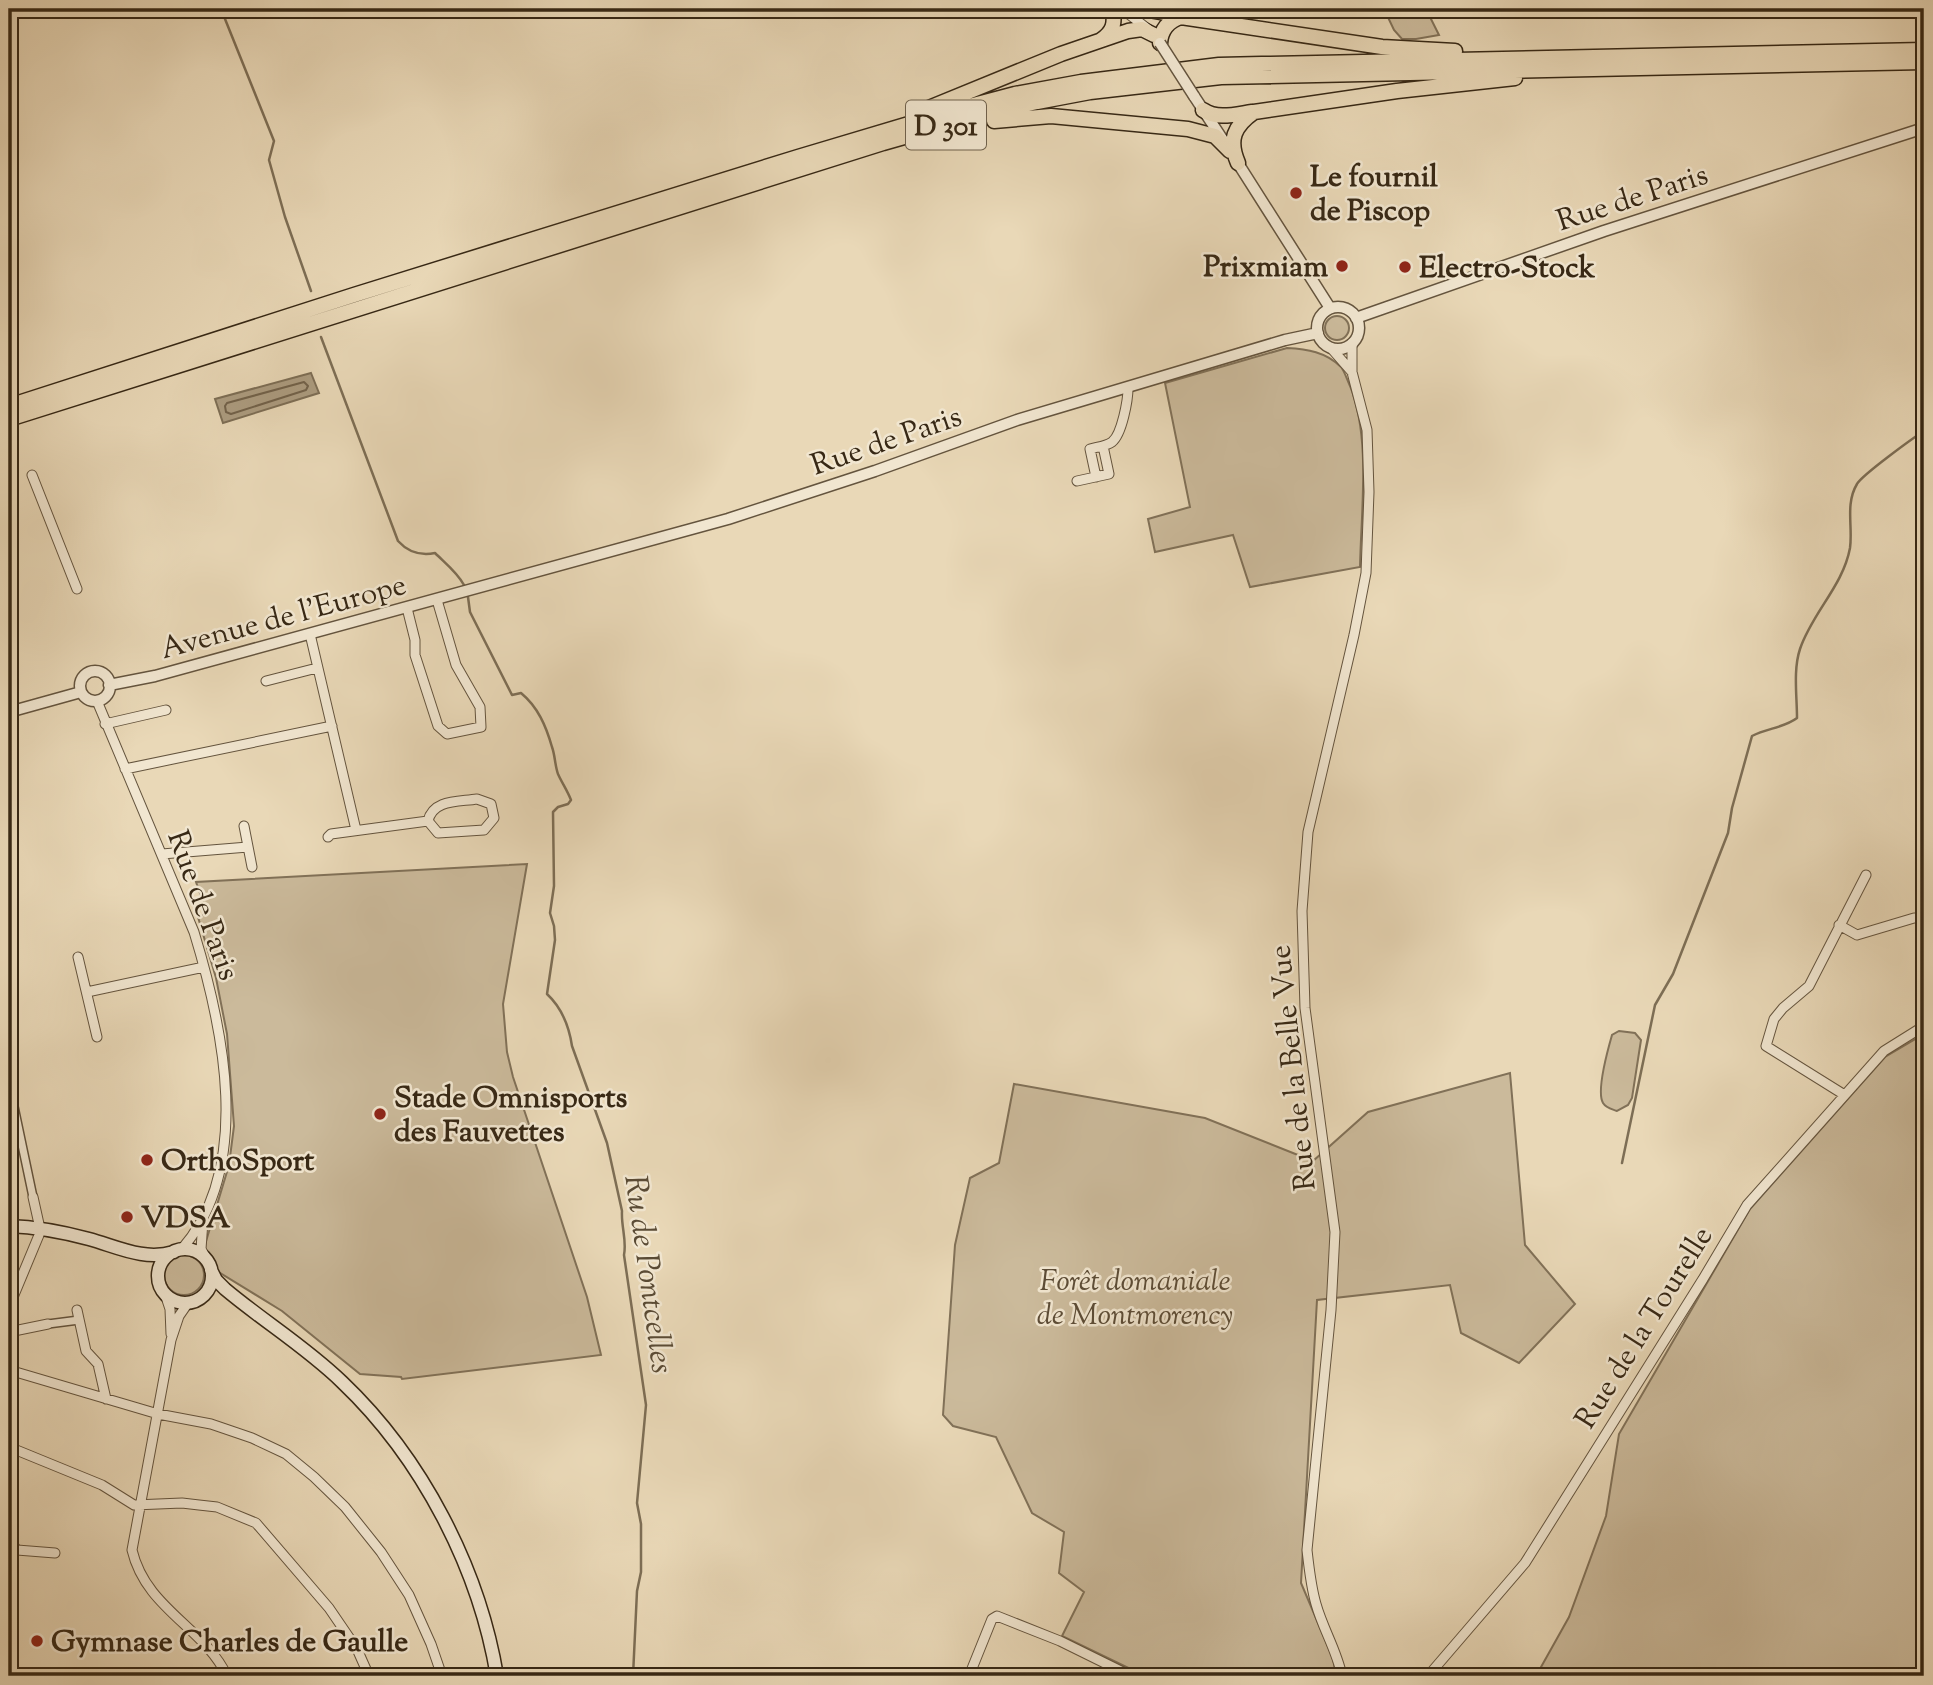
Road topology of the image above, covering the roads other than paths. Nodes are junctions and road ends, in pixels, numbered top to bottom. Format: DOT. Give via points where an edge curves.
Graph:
graph roads {
  1 [pos="1112,9"];
  2 [pos="1122,9"];
  3 [pos="1143,9"];
  4 [pos="1191,17"];
  5 [pos="1157,39"];
  6 [pos="1094,43"];
  7 [pos="1924,50"];
  8 [pos="1575,57"];
  9 [pos="1924,62"];
  10 [pos="1770,65"];
  11 [pos="1198,102"];
  12 [pos="1254,112"];
  13 [pos="1174,127"];
  14 [pos="1924,128"];
  15 [pos="883,143"];
  16 [pos="814,153"];
  17 [pos="1234,157"];
  18 [pos="1330,308"];
  19 [pos="1356,318"];
  20 [pos="1318,333"];
  21 [pos="1352,343"];
  22 [pos="1331,348"];
  23 [pos="1352,372"];
  24 [pos="1128,388"];
  25 [pos="9,406"];
  26 [pos="9,419"];
  27 [pos="32,475"];
  28 [pos="1077,481"];
  29 [pos="77,589"];
  30 [pos="469,589"];
  31 [pos="437,600"];
  32 [pos="407,608"];
  33 [pos="310,634"];
  34 [pos="317,668"];
  35 [pos="266,681"];
  36 [pos="109,685"];
  37 [pos="81,692"];
  38 [pos="97,701"];
  39 [pos="166,710"];
  40 [pos="9,712"];
  41 [pos="106,724"];
  42 [pos="332,726"];
  43 [pos="125,769"];
  44 [pos="428,821"];
  45 [pos="244,826"];
  46 [pos="356,830"];
  47 [pos="328,838"];
  48 [pos="247,847"];
  49 [pos="162,854"];
  50 [pos="252,867"];
  51 [pos="1866,875"];
  52 [pos="1924,918"];
  53 [pos="1839,925"];
  54 [pos="79,957"];
  55 [pos="204,967"];
  56 [pos="87,992"];
  57 [pos="1924,1026"];
  58 [pos="97,1037"];
  59 [pos="1843,1094"];
  60 [pos="9,1098"];
  61 [pos="33,1197"];
  62 [pos="204,1216"];
  63 [pos="9,1228"];
  64 [pos="39,1232"];
  65 [pos="177,1251"];
  66 [pos="209,1266"];
  67 [pos="162,1289"];
  68 [pos="202,1298"];
  69 [pos="188,1303"];
  70 [pos="243,1305"];
  71 [pos="9,1307"];
  72 [pos="78,1315"];
  73 [pos="48,1324"];
  74 [pos="9,1332"];
  75 [pos="171,1340"];
  76 [pos="9,1370"];
  77 [pos="106,1399"];
  78 [pos="158,1414"];
  79 [pos="9,1447"];
  80 [pos="140,1505"];
  81 [pos="9,1540"];
  82 [pos="17,1550"];
  83 [pos="55,1553"];
  84 [pos="9,1557"];
  85 [pos="486,1631"];
  86 [pos="227,1676"];
  87 [pos="369,1676"];
  88 [pos="442,1676"];
  89 [pos="491,1676"];
  90 [pos="497,1676"];
  91 [pos="969,1676"];
  92 [pos="1131,1676"];
  93 [pos="1342,1676"];
  94 [pos="1428,1676"];
  1 -- 6 [label="highway" via="1115,22 1111,32"];
  2 -- 5 [label="street"];
  3 -- 4 [label="highway"];
  4 -- 5 [label="highway" via="1172,20"];
  4 -- 8 [label="highway" via="1382,47"];
  5 -- 6 [label="highway" via="1142,29"];
  5 -- 11 [label="street, bridge"];
  6 -- 16 [label="highway"];
  7 -- 8 [label="highway, D 301"];
  8 -- 16 [label="highway, D 301" via="1219,65 1147,72 1015,94"];
  9 -- 10 [label="highway, D 301"];
  10 -- 12 [label="highway" via="1490,80"];
  10 -- 15 [label="highway, D 301" via="1222,77 1037,102"];
  11 -- 12 [label="highway" via="1210,114"];
  11 -- 13 [label="highway" via="1199,112 1193,121"];
  11 -- 17 [label="street"];
  12 -- 17 [label="highway" via="1234,132"];
  13 -- 15 [label="highway" via="1065,117 1008,118"];
  13 -- 17 [label="highway" via="1219,138"];
  14 -- 19 [label="street, Rue de Paris" via="1604,231"];
  15 -- 26 [label="highway, D 301"];
  16 -- 25 [label="highway, D 301"];
  17 -- 18 [label="street"];
  18 -- 19 [label="street" via="1348,309"];
  18 -- 20 [label="street" via="1318,321"];
  19 -- 21 [label="street" via="1359,331"];
  20 -- 22 [label="street"];
  20 -- 24 [label="street, Rue de Paris"];
  21 -- 22 [label="street"];
  21 -- 23 [label="street, Rue de la Belle Vue"];
  22 -- 23 [label="street, Rue de la Belle Vue"];
  23 -- 93 [label="street, Rue de la Belle Vue" via="1367,429 1366,573 1308,832 1302,911 1305,1008 1335,1232 1307,1550 1316,1606"];
  24 -- 28 [label="street" via="1116,437 1103,446 1109,474"];
  24 -- 30 [label="street, Rue de Paris" via="1017,420 728,519"];
  27 -- 29 [label="street"];
  30 -- 31 [label="street, Avenue de l'Europe"];
  31 -- 32 [label="street, Avenue de l'Europe"];
  31 -- 32 [label="street" via="456,665 480,707 481,727 456,734 442,732 415,654"];
  32 -- 33 [label="street, Avenue de l'Europe"];
  33 -- 34 [label="street"];
  33 -- 36 [label="street, Avenue de l'Europe"];
  34 -- 35 [label="street"];
  34 -- 42 [label="street"];
  36 -- 37 [label="street" via="102,673 89,673 80,683"];
  36 -- 38 [label="street" via="108,693"];
  37 -- 38 [label="street"];
  37 -- 40 [label="street"];
  38 -- 41 [label="street, Rue de Paris"];
  39 -- 41 [label="street"];
  41 -- 43 [label="street, Rue de Paris"];
  42 -- 43 [label="street"];
  42 -- 46 [label="street"];
  43 -- 49 [label="street, Rue de Paris"];
  44 -- 44 [label="street" via="438,833 484,830 494,811 491,804 477,799 440,804"];
  44 -- 46 [label="street"];
  45 -- 48 [label="street"];
  46 -- 47 [label="street"];
  48 -- 49 [label="street"];
  48 -- 50 [label="street"];
  49 -- 55 [label="street, Rue de Paris"];
  51 -- 53 [label="street"];
  52 -- 53 [label="street" via="1857,935"];
  53 -- 59 [label="street" via="1809,986 1774,1019 1766,1046"];
  54 -- 56 [label="street"];
  55 -- 56 [label="street"];
  55 -- 62 [label="street, Rue de Paris" via="221,1058 226,1131"];
  56 -- 58 [label="street"];
  57 -- 59 [label="street, Rue de la Tourelle" via="1884,1051"];
  59 -- 94 [label="street, Rue de la Tourelle" via="1746,1205 1527,1559"];
  60 -- 61 [label="street"];
  61 -- 64 [label="street"];
  62 -- 65 [label="street, Rue de Paris"];
  62 -- 66 [label="street, Rue de Paris" via="201,1248"];
  63 -- 64 [label="main road"];
  64 -- 65 [label="main road" via="87,1239 143,1255"];
  64 -- 67 [label="main road" via="137,1259 151,1269"];
  64 -- 71 [label="street"];
  65 -- 66 [label="main road" via="196,1252"];
  65 -- 67 [label="main road" via="162,1263"];
  66 -- 68 [label="main road" via="211,1285"];
  66 -- 70 [label="main road" via="216,1280"];
  67 -- 69 [label="main road" via="171,1299"];
  67 -- 75 [label="street" via="170,1309"];
  68 -- 69 [label="main road"];
  68 -- 70 [label="main road" via="213,1296"];
  69 -- 75 [label="street"];
  70 -- 85 [label="main road" via="323,1364 392,1438 425,1486 452,1538"];
  72 -- 73 [label="street"];
  72 -- 77 [label="street" via="86,1351 98,1364"];
  73 -- 74 [label="street"];
  75 -- 78 [label="street"];
  76 -- 77 [label="street"];
  77 -- 78 [label="street"];
  78 -- 80 [label="street"];
  78 -- 88 [label="street" via="252,1438 286,1454 314,1477 382,1552 409,1595"];
  79 -- 80 [label="street"];
  80 -- 86 [label="street" via="132,1550 136,1569"];
  80 -- 87 [label="street" via="200,1504 256,1523 329,1608 358,1649"];
  81 -- 82 [label="street"];
  82 -- 83 [label="street"];
  82 -- 84 [label="street"];
  85 -- 89 [label="main road"];
  85 -- 90 [label="main road"];
  91 -- 92 [label="street" via="997,1616"];
}
